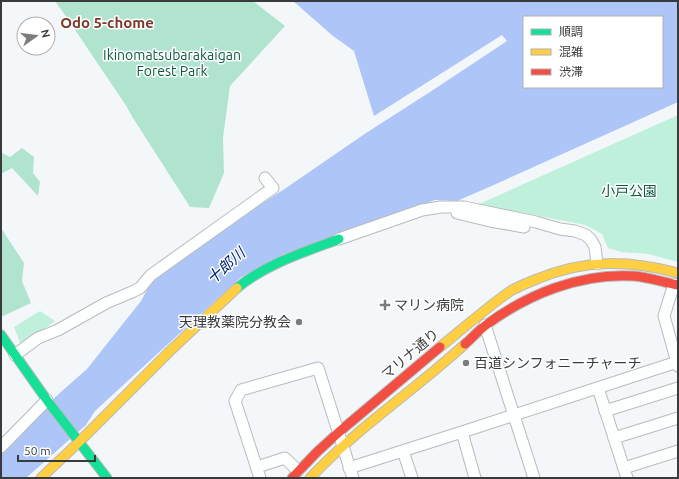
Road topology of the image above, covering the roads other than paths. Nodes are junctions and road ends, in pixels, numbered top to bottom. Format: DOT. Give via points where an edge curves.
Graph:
graph roads {
  1 [pos="265,178"];
  2 [pos="339,240"];
  3 [pos="597,264"];
  4 [pos="678,273"];
  5 [pos="676,284"];
  6 [pos="485,325"];
  7 [pos="1,335"];
  8 [pos="15,354"];
  9 [pos="678,364"];
  10 [pos="598,388"];
  11 [pos="678,388"];
  12 [pos="47,400"];
  13 [pos="605,411"];
  14 [pos="513,416"];
  15 [pos="678,418"];
  16 [pos="339,432"];
  17 [pos="462,432"];
  18 [pos="614,438"];
  19 [pos="79,442"];
  20 [pos="343,446"];
  21 [pos="1,447"];
  22 [pos="404,451"];
  23 [pos="678,451"];
  24 [pos="258,473"];
  25 [pos="351,473"];
  26 [pos="626,473"];
  27 [pos="295,475"];
  28 [pos="41,478"];
  29 [pos="108,478"];
  30 [pos="310,478"];
  31 [pos="412,478"];
  32 [pos="474,478"];
  33 [pos="534,478"];
  1 -- 8 [label="street" via="272,188 151,275 140,288 38,338"];
  2 -- 3 [label="street" via="422,210 440,206 464,207 586,235 595,247"];
  2 -- 19 [label="street" via="294,256 263,271 239,287 170,351"];
  3 -- 4 [label="street, マリナ通り" via="631,263"];
  3 -- 16 [label="street, マリナ通り" via="564,270 514,290 474,319"];
  5 -- 6 [label="street, マリナ通り" via="634,276 583,279 549,289 516,305"];
  5 -- 9 [label="street" via="664,316"];
  6 -- 14 [label="street"];
  6 -- 20 [label="street, マリナ通り" via="442,365"];
  7 -- 8 [label="street"];
  8 -- 12 [label="street"];
  9 -- 10 [label="street"];
  10 -- 13 [label="street"];
  10 -- 14 [label="street"];
  11 -- 13 [label="street"];
  12 -- 19 [label="street"];
  12 -- 21 [label="street"];
  13 -- 18 [label="street"];
  14 -- 17 [label="street"];
  14 -- 33 [label="street"];
  15 -- 18 [label="street"];
  16 -- 20 [label="street"];
  16 -- 24 [label="street" via="318,368 241,390 236,401"];
  16 -- 27 [label="street, マリナ通り"];
  17 -- 22 [label="street"];
  17 -- 32 [label="street"];
  18 -- 26 [label="street"];
  19 -- 28 [label="street"];
  19 -- 29 [label="street"];
  20 -- 25 [label="street"];
  20 -- 30 [label="street, マリナ通り"];
  22 -- 25 [label="street"];
  22 -- 31 [label="street"];
  23 -- 26 [label="street"];
  24 -- 27 [label="street" via="285,458"];
}
